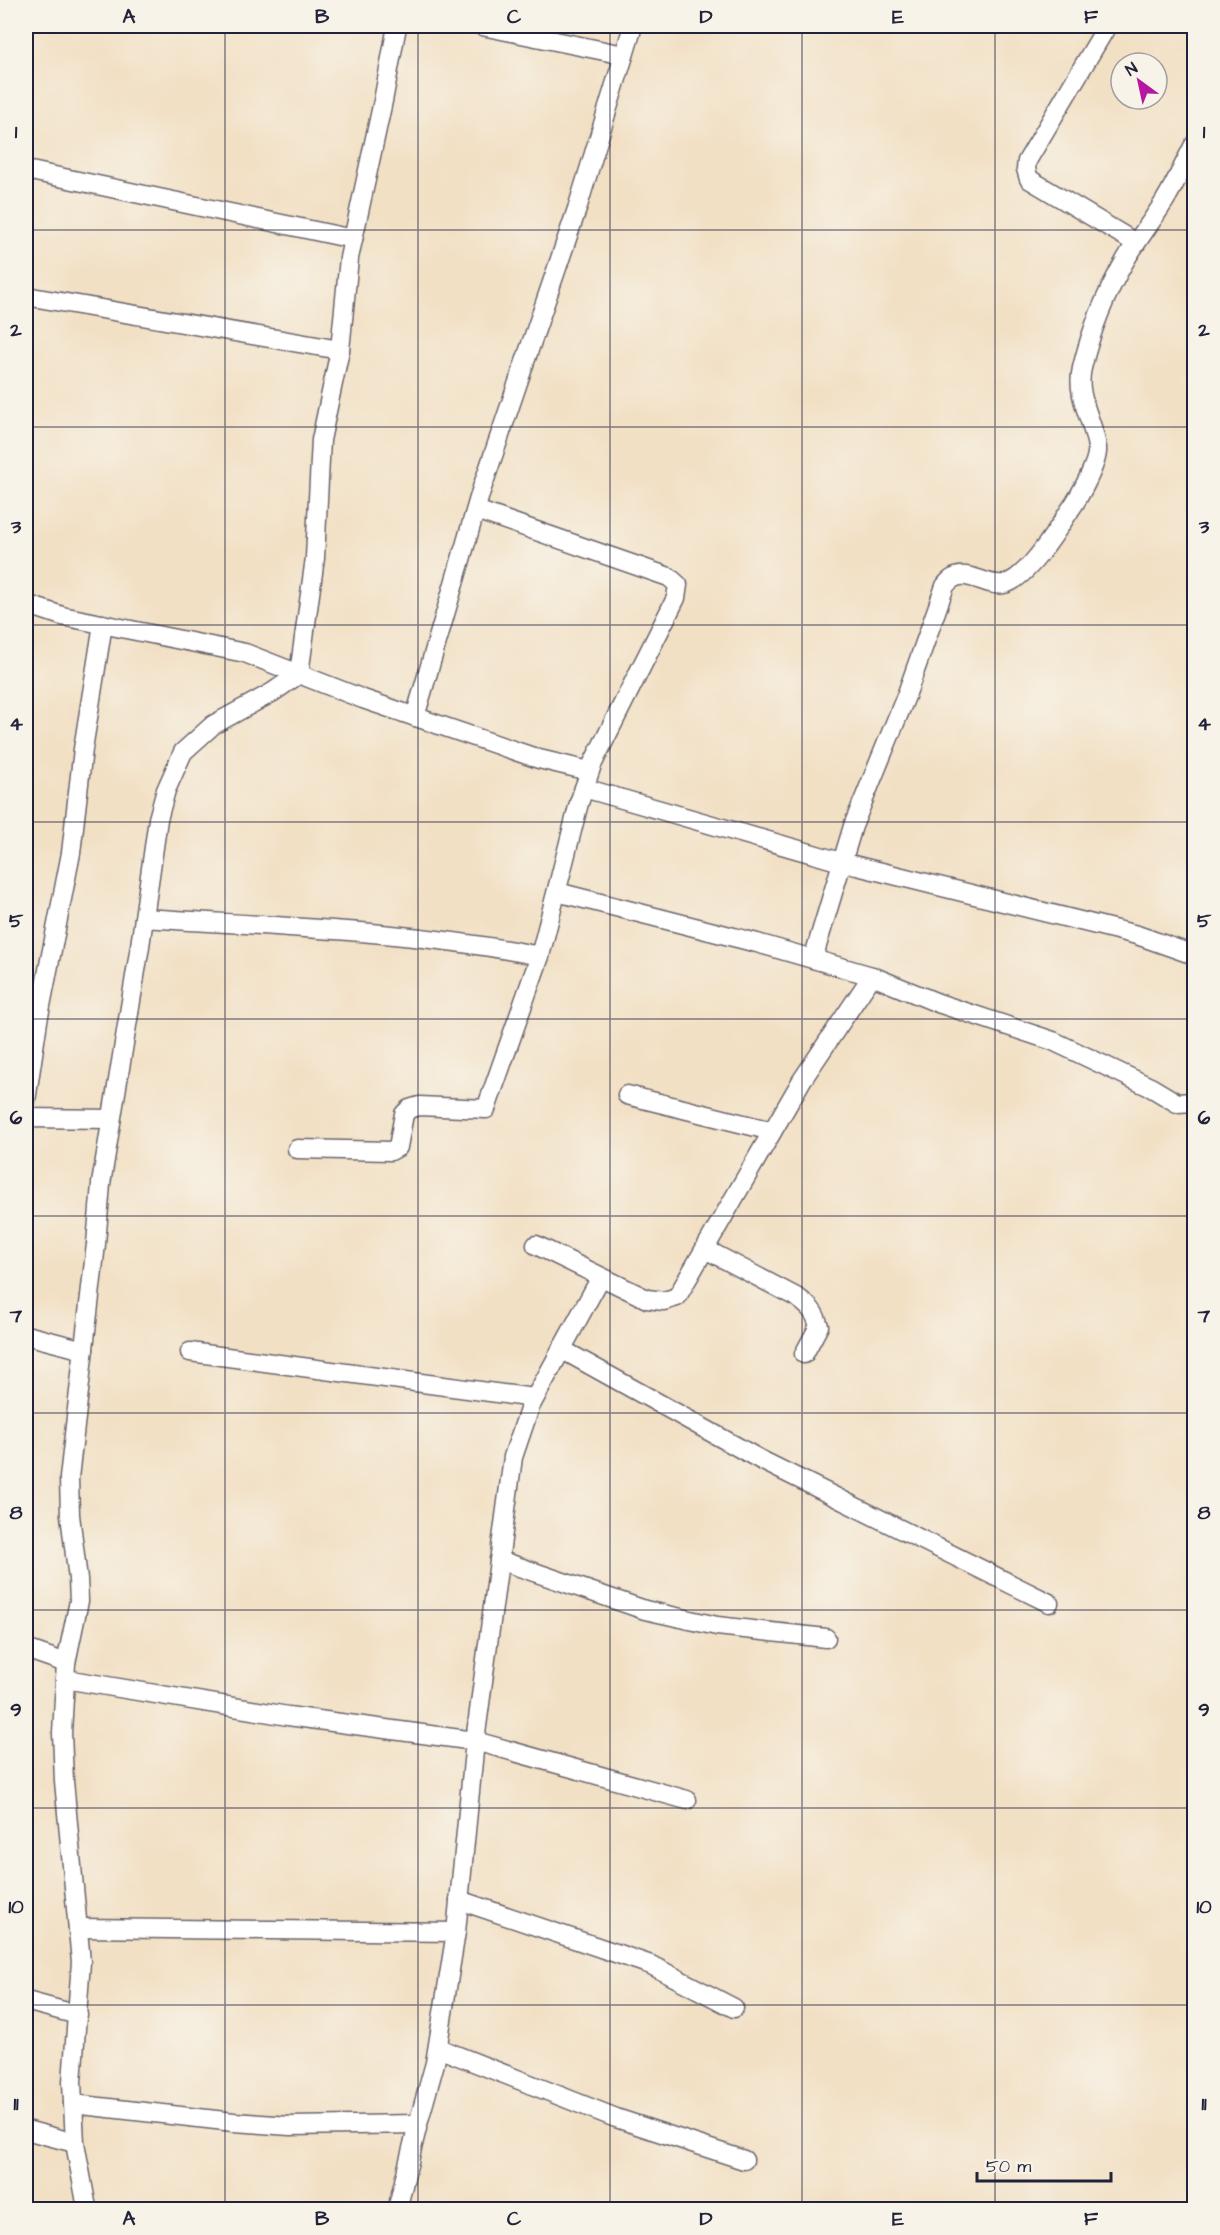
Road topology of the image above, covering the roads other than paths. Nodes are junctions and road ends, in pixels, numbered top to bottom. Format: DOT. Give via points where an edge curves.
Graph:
graph roads {
  1 [pos="397,26"];
  2 [pos="482,26"];
  3 [pos="633,26"];
  4 [pos="1107,26"];
  5 [pos="624,56"];
  6 [pos="1194,145"];
  7 [pos="26,170"];
  8 [pos="353,240"];
  9 [pos="1136,243"];
  10 [pos="26,296"];
  11 [pos="340,350"];
  12 [pos="476,510"];
  13 [pos="26,604"];
  14 [pos="103,624"];
  15 [pos="299,674"];
  16 [pos="415,717"];
  17 [pos="587,780"];
  18 [pos="841,862"];
  19 [pos="557,892"];
  20 [pos="144,918"];
  21 [pos="1194,955"];
  22 [pos="540,956"];
  23 [pos="813,959"];
  24 [pos="872,976"];
  25 [pos="627,1095"];
  26 [pos="26,1101"];
  27 [pos="1194,1102"];
  28 [pos="26,1118"];
  29 [pos="111,1119"];
  30 [pos="772,1131"];
  31 [pos="297,1149"];
  32 [pos="536,1245"];
  33 [pos="705,1250"];
  34 [pos="601,1277"];
  35 [pos="26,1335"];
  36 [pos="561,1349"];
  37 [pos="84,1350"];
  38 [pos="190,1352"];
  39 [pos="804,1354"];
  40 [pos="534,1398"];
  41 [pos="499,1560"];
  42 [pos="1049,1603"];
  43 [pos="826,1638"];
  44 [pos="26,1649"];
  45 [pos="66,1671"];
  46 [pos="475,1741"];
  47 [pos="687,1800"];
  48 [pos="459,1900"];
  49 [pos="78,1928"];
  50 [pos="456,1932"];
  51 [pos="26,2001"];
  52 [pos="734,2008"];
  53 [pos="78,2015"];
  54 [pos="438,2049"];
  55 [pos="73,2104"];
  56 [pos="418,2124"];
  57 [pos="26,2130"];
  58 [pos="75,2143"];
  59 [pos="744,2160"];
  60 [pos="87,2208"];
  61 [pos="397,2210"];
  1 -- 8 [label="street"];
  2 -- 5 [label="street"];
  3 -- 5 [label="street"];
  4 -- 9 [label="street" via="1027,161 1026,169 1029,179"];
  5 -- 12 [label="street"];
  6 -- 9 [label="street" via="1165,200"];
  7 -- 8 [label="street"];
  8 -- 11 [label="street"];
  9 -- 18 [label="street" via="1105,297 1081,370 1082,398 1098,450 1095,462 1071,509 1033,563 1014,580 1004,585 968,576 957,577 945,586"];
  10 -- 11 [label="street"];
  11 -- 15 [label="street" via="321,440 315,558"];
  12 -- 16 [label="street"];
  12 -- 17 [label="street" via="669,577 678,585 676,598"];
  13 -- 14 [label="street"];
  14 -- 15 [label="street" via="245,653"];
  14 -- 26 [label="street" via="71,853"];
  15 -- 16 [label="street"];
  15 -- 20 [label="street" via="213,725 183,752 165,790 158,819"];
  16 -- 17 [label="street" via="539,759"];
  17 -- 18 [label="street"];
  17 -- 19 [label="street"];
  18 -- 21 [label="street" via="1137,935"];
  18 -- 23 [label="street"];
  19 -- 22 [label="street"];
  19 -- 23 [label="street"];
  20 -- 22 [label="street" via="359,932 483,944"];
  20 -- 29 [label="street"];
  22 -- 31 [label="street" via="486,1109 409,1108 404,1114 398,1147 391,1151"];
  23 -- 24 [label="street"];
  24 -- 27 [label="street" via="938,1003 1053,1041 1177,1103"];
  24 -- 30 [label="street"];
  25 -- 30 [label="street"];
  28 -- 29 [label="street"];
  29 -- 37 [label="street"];
  30 -- 33 [label="street"];
  32 -- 34 [label="street"];
  33 -- 34 [label="street" via="681,1292 670,1300 647,1299"];
  33 -- 39 [label="street" via="798,1298 816,1313 819,1326"];
  34 -- 36 [label="street"];
  35 -- 37 [label="street"];
  36 -- 40 [label="street"];
  36 -- 42 [label="street" via="760,1460"];
  37 -- 45 [label="street" via="69,1478 79,1601"];
  38 -- 40 [label="street"];
  40 -- 41 [label="street" via="513,1456"];
  41 -- 43 [label="street" via="645,1610 717,1626"];
  41 -- 46 [label="street"];
  44 -- 45 [label="street"];
  45 -- 46 [label="street" via="288,1716"];
  45 -- 49 [label="street" via="63,1755"];
  46 -- 47 [label="street"];
  46 -- 48 [label="street"];
  48 -- 50 [label="street"];
  48 -- 52 [label="street" via="651,1965"];
  49 -- 50 [label="street"];
  49 -- 53 [label="street"];
  50 -- 54 [label="street"];
  51 -- 53 [label="street"];
  53 -- 55 [label="street"];
  54 -- 56 [label="street"];
  54 -- 59 [label="street" via="616,2118"];
  55 -- 56 [label="street" via="291,2126"];
  55 -- 58 [label="street"];
  56 -- 61 [label="street"];
  57 -- 58 [label="street"];
  58 -- 60 [label="street"];
}
